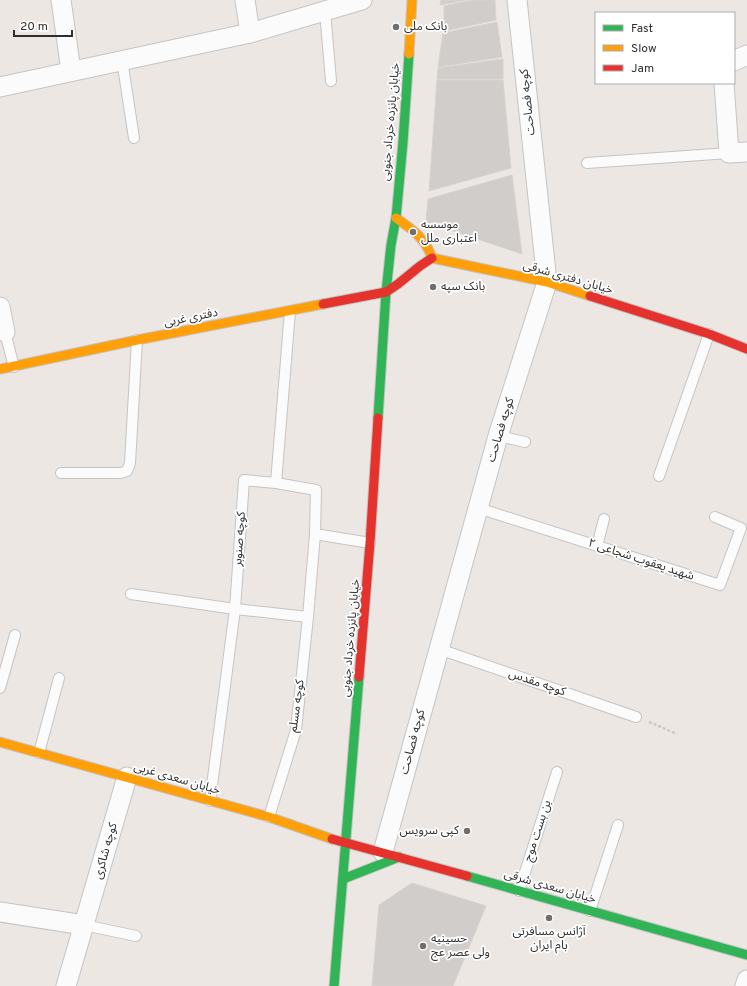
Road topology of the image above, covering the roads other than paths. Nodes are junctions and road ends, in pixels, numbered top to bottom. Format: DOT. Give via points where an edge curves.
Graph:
graph roads {
  1 [pos="61,0"];
  2 [pos="245,0"];
  3 [pos="362,0"];
  4 [pos="412,0"];
  5 [pos="517,0"];
  6 [pos="325,11"];
  7 [pos="250,32"];
  8 [pos="747,55"];
  9 [pos="122,60"];
  10 [pos="735,61"];
  11 [pos="71,71"];
  12 [pos="331,81"];
  13 [pos="724,84"];
  14 [pos="0,87"];
  15 [pos="134,138"];
  16 [pos="738,152"];
  17 [pos="587,163"];
  18 [pos="396,218"];
  19 [pos="432,258"];
  20 [pos="547,282"];
  21 [pos="386,292"];
  22 [pos="0,306"];
  23 [pos="290,311"];
  24 [pos="5,332"];
  25 [pos="709,334"];
  26 [pos="137,340"];
  27 [pos="747,349"];
  28 [pos="14,367"];
  29 [pos="0,369"];
  30 [pos="498,436"];
  31 [pos="525,442"];
  32 [pos="61,472"];
  33 [pos="659,476"];
  34 [pos="276,483"];
  35 [pos="478,508"];
  36 [pos="715,517"];
  37 [pos="604,519"];
  38 [pos="315,534"];
  39 [pos="370,543"];
  40 [pos="597,546"];
  41 [pos="131,594"];
  42 [pos="235,609"];
  43 [pos="308,617"];
  44 [pos="15,635"];
  45 [pos="439,648"];
  46 [pos="59,678"];
  47 [pos="0,688"];
  48 [pos="636,717"];
  49 [pos="0,742"];
  50 [pos="39,753"];
  51 [pos="557,772"];
  52 [pos="127,777"];
  53 [pos="210,801"];
  54 [pos="269,817"];
  55 [pos="618,824"];
  56 [pos="345,843"];
  57 [pos="391,855"];
  58 [pos="343,879"];
  59 [pos="519,891"];
  60 [pos="590,911"];
  61 [pos="0,912"];
  62 [pos="84,925"];
  63 [pos="136,936"];
  64 [pos="747,955"];
  65 [pos="747,980"];
  66 [pos="66,986"];
  67 [pos="334,986"];
  68 [pos="745,986"];
  1 -- 11 [label="street"];
  2 -- 7 [label="street"];
  3 -- 6 [label="street"];
  4 -- 18 [label="street, خیابان پانزده خرداد جنوبی"];
  5 -- 20 [label="street, کوچه فصاحت"];
  6 -- 7 [label="street"];
  6 -- 12 [label="lane"];
  7 -- 9 [label="street"];
  8 -- 10 [label="street"];
  9 -- 11 [label="street"];
  9 -- 15 [label="lane"];
  11 -- 14 [label="street"];
  13 -- 16 [label="street"];
  16 -- 17 [label="lane"];
  18 -- 19 [label="street" via="421,237 429,247"];
  18 -- 21 [label="street, خیابان پانزده خرداد جنوبی"];
  19 -- 20 [label="street, خیابان دفتری شرقی"];
  19 -- 21 [label="street"];
  20 -- 25 [label="street, خیابان دفتری شرقی"];
  20 -- 30 [label="street, کوچه فصاحت"];
  21 -- 23 [label="street, دفتری غربی"];
  21 -- 39 [label="street, خیابان پانزده خرداد جنوبی"];
  22 -- 24 [label="street"];
  23 -- 26 [label="street, دفتری غربی"];
  23 -- 34 [label="lane"];
  24 -- 28 [label="lane"];
  25 -- 27 [label="street, خیابان دفتری شرقی"];
  25 -- 33 [label="lane"];
  26 -- 28 [label="street, دفتری غربی"];
  26 -- 32 [label="lane" via="130,463 127,471"];
  28 -- 29 [label="street, دفتری غربی"];
  30 -- 31 [label="lane"];
  30 -- 35 [label="street, کوچه فصاحت"];
  34 -- 38 [label="lane, کوچه مسلم" via="316,490"];
  34 -- 42 [label="lane, کوچه صنوبر" via="244,480"];
  35 -- 40 [label="lane, شهید یعقوب شجاعی ۲"];
  35 -- 45 [label="street, کوچه فصاحت"];
  36 -- 40 [label="lane, شهید یعقوب شجاعی ۲" via="741,528 720,585"];
  37 -- 40 [label="lane"];
  38 -- 39 [label="lane"];
  38 -- 43 [label="lane, کوچه مسلم"];
  39 -- 56 [label="street, خیابان پانزده خرداد جنوبی"];
  41 -- 42 [label="lane"];
  42 -- 43 [label="lane"];
  42 -- 53 [label="lane, کوچه صنوبر"];
  43 -- 54 [label="lane, کوچه مسلم" via="296,730"];
  44 -- 47 [label="lane"];
  45 -- 48 [label="lane, کوچه مقدس"];
  45 -- 57 [label="street, کوچه فصاحت"];
  46 -- 50 [label="lane"];
  49 -- 50 [label="street, خیابان سعدی غربی"];
  50 -- 52 [label="street, خیابان سعدی غربی"];
  51 -- 59 [label="lane, بن بست موج"];
  52 -- 53 [label="street, خیابان سعدی غربی"];
  52 -- 62 [label="street, کوچه شاکری"];
  53 -- 54 [label="street, خیابان سعدی غربی"];
  54 -- 56 [label="street, خیابان سعدی غربی"];
  55 -- 60 [label="lane"];
  56 -- 57 [label="street, خیابان سعدی شرقی"];
  56 -- 58 [label="street, خیابان پانزده خرداد جنوبی"];
  57 -- 58 [label="street"];
  57 -- 59 [label="street, خیابان سعدی شرقی"];
  58 -- 67 [label="street, خیابان پانزده خرداد جنوبی"];
  59 -- 60 [label="street, خیابان سعدی شرقی"];
  60 -- 64 [label="street, خیابان سعدی شرقی"];
  61 -- 62 [label="street"];
  62 -- 63 [label="lane"];
  62 -- 66 [label="street, کوچه شاکری"];
  65 -- 68 [label="street"];
}
